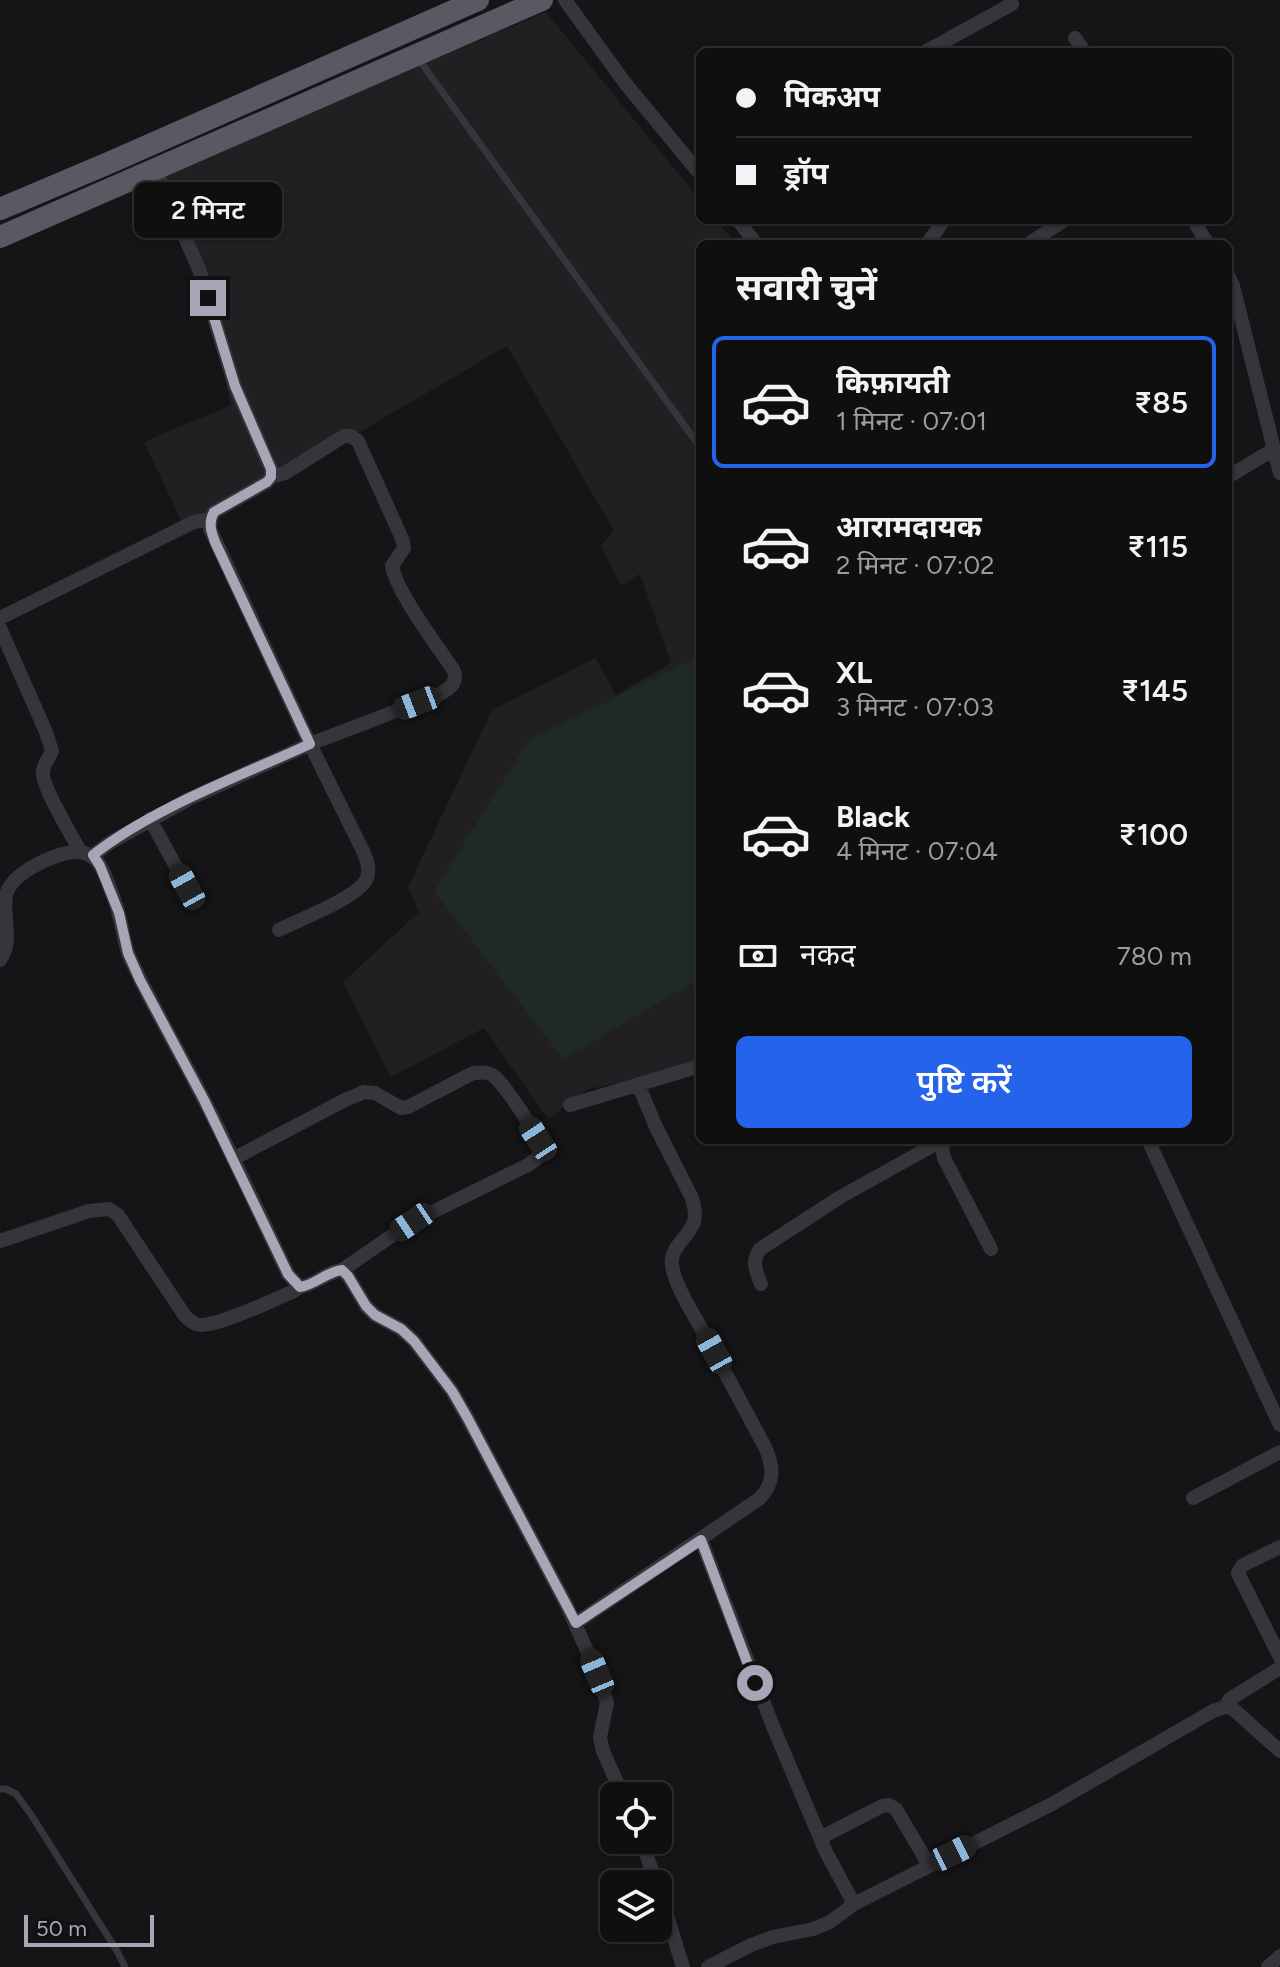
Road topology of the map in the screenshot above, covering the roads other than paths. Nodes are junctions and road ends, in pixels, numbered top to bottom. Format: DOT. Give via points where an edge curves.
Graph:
graph roads {
  1 [pos="478,0"];
  2 [pos="542,0"];
  3 [pos="565,0"];
  4 [pos="1012,4"];
  5 [pos="1075,38"];
  6 [pos="932,48"];
  7 [pos="1082,48"];
  8 [pos="416,56"];
  9 [pos="696,169"];
  10 [pos="155,170"];
  11 [pos="0,209"];
  12 [pos="1059,224"];
  13 [pos="0,237"];
  14 [pos="1034,240"];
  15 [pos="1232,284"];
  16 [pos="696,441"];
  17 [pos="1274,449"];
  18 [pos="1280,473"];
  19 [pos="1232,475"];
  20 [pos="271,477"];
  21 [pos="211,519"];
  22 [pos="0,618"];
  23 [pos="0,628"];
  24 [pos="310,744"];
  25 [pos="150,819"];
  26 [pos="86,853"];
  27 [pos="187,887"];
  28 [pos="279,930"];
  29 [pos="0,960"];
  30 [pos="696,1067"];
  31 [pos="638,1084"];
  32 [pos="570,1105"];
  33 [pos="936,1144"];
  34 [pos="942,1144"];
  35 [pos="1150,1144"];
  36 [pos="233,1159"];
  37 [pos="0,1241"];
  38 [pos="991,1249"];
  39 [pos="342,1270"];
  40 [pos="761,1284"];
  41 [pos="300,1287"];
  42 [pos="1280,1425"];
  43 [pos="1280,1452"];
  44 [pos="1193,1498"];
  45 [pos="701,1540"];
  46 [pos="1280,1547"];
  47 [pos="576,1623"];
  48 [pos="1280,1657"];
  49 [pos="1280,1668"];
  50 [pos="1225,1707"];
  51 [pos="1278,1745"];
  52 [pos="617,1782"];
  53 [pos="0,1789"];
  54 [pos="820,1838"];
  55 [pos="929,1865"];
  56 [pos="854,1904"];
  57 [pos="672,1931"];
  58 [pos="1280,1956"];
  59 [pos="125,1967"];
  60 [pos="683,1967"];
  61 [pos="708,1967"];
  62 [pos="1268,1967"];
  1 -- 11 [label="highway"];
  2 -- 8 [label="highway"];
  3 -- 9 [label="street"];
  4 -- 6 [label="street"];
  5 -- 7 [label="street"];
  8 -- 10 [label="highway"];
  8 -- 16 [label="lane"];
  10 -- 13 [label="highway"];
  10 -- 20 [label="street" via="199,269 235,386"];
  12 -- 14 [label="street"];
  15 -- 17 [label="street"];
  17 -- 18 [label="street"];
  17 -- 19 [label="street"];
  20 -- 21 [label="street" via="214,512"];
  20 -- 24 [label="street" via="344,436 358,441 403,541 393,574 456,677 450,689 438,695"];
  21 -- 22 [label="street" via="194,522"];
  21 -- 24 [label="street" via="215,542"];
  23 -- 26 [label="street" via="52,751 44,765 48,789"];
  24 -- 25 [label="street"];
  24 -- 28 [label="street" via="364,853 367,877 350,896"];
  25 -- 26 [label="street"];
  25 -- 27 [label="street"];
  26 -- 29 [label="street" via="35,865 12,884 6,895 6,947"];
  26 -- 36 [label="street" via="100,866 134,966"];
  30 -- 31 [label="street"];
  31 -- 32 [label="street"];
  31 -- 45 [label="street" via="695,1209 694,1222 673,1253 674,1274 770,1459 773,1477 759,1499"];
  33 -- 40 [label="street" via="760,1249 754,1265"];
  34 -- 38 [label="street"];
  35 -- 42 [label="street"];
  36 -- 39 [label="street" via="364,1092 401,1108 473,1073 485,1072 501,1082 538,1139 539,1157 412,1222"];
  36 -- 41 [label="street" via="288,1274"];
  37 -- 41 [label="street" via="109,1209 185,1316 201,1325"];
  39 -- 41 [label="street"];
  39 -- 47 [label="street" via="366,1306 414,1341 452,1391"];
  43 -- 44 [label="street"];
  45 -- 47 [label="street"];
  45 -- 54 [label="street"];
  46 -- 48 [label="street" via="1243,1565 1238,1573"];
  47 -- 52 [label="street" via="607,1703 600,1737"];
  49 -- 50 [label="street"];
  50 -- 51 [label="street"];
  50 -- 55 [label="street" via="1052,1804"];
  53 -- 59 [label="lane" via="16,1794 32,1816"];
  54 -- 55 [label="street" via="889,1805"];
  54 -- 56 [label="street"];
  55 -- 56 [label="street"];
  56 -- 61 [label="street" via="830,1922 762,1941"];
  57 -- 60 [label="street"];
  58 -- 62 [label="street"];
}
